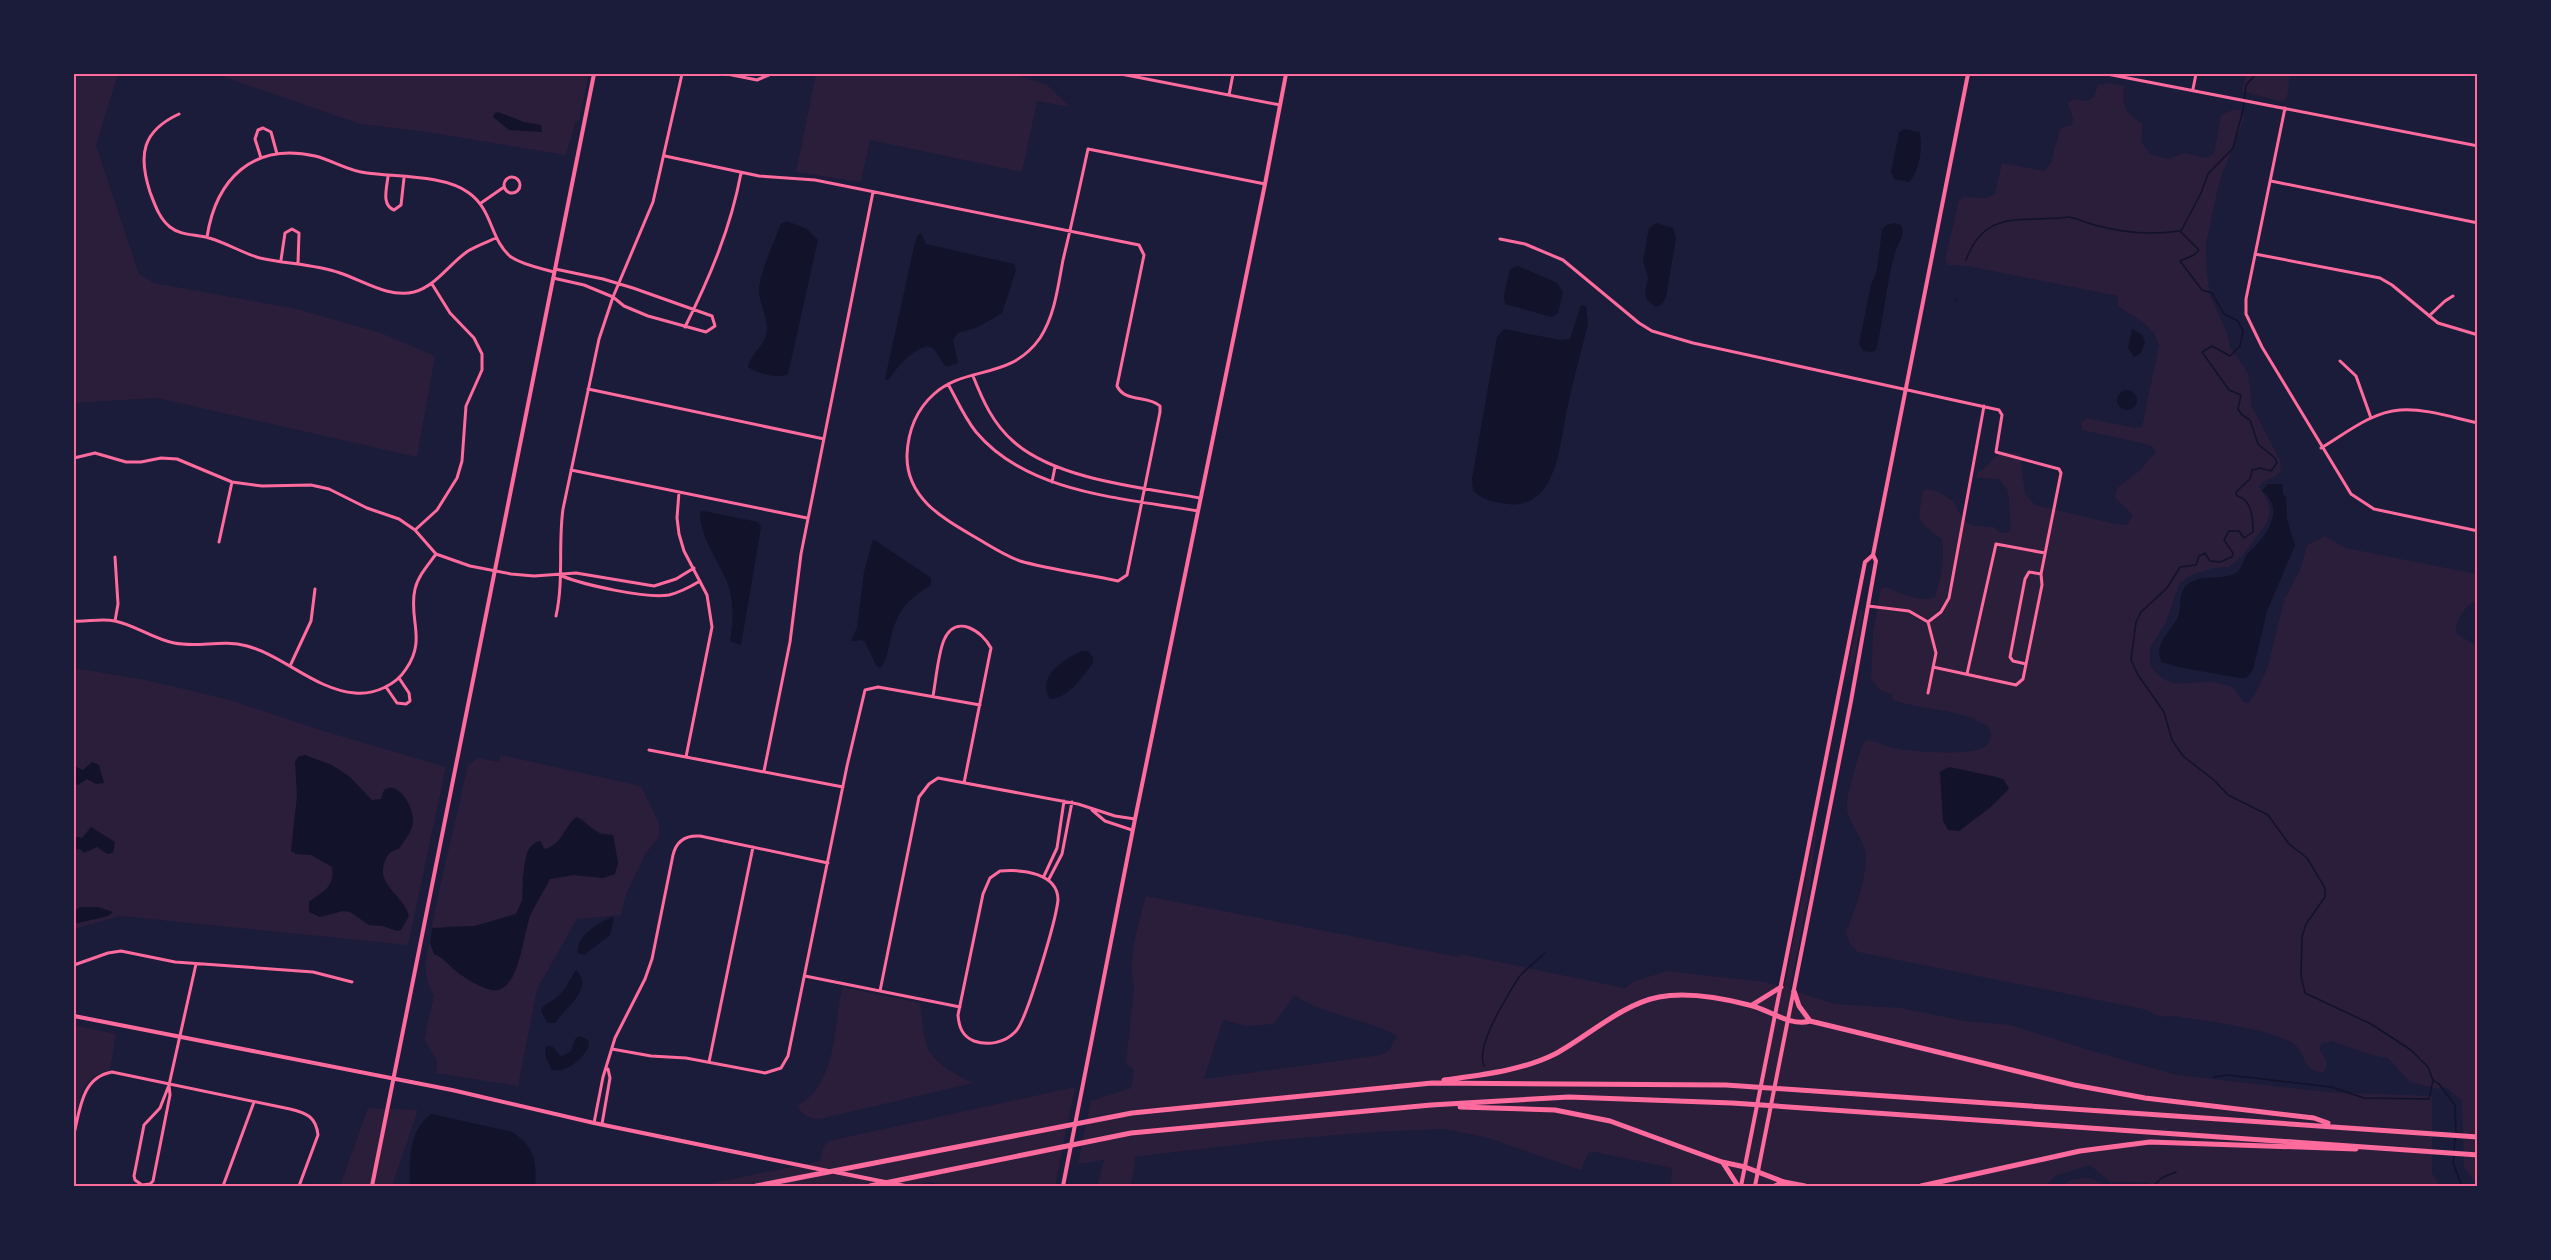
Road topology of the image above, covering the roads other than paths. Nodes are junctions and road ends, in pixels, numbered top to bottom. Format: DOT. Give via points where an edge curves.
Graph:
graph roads {
  1 [pos="594,74"];
  2 [pos="681,74"];
  3 [pos="727,74"];
  4 [pos="771,74"];
  5 [pos="1122,74"];
  6 [pos="1233,74"];
  7 [pos="1286,74"];
  8 [pos="1968,74"];
  9 [pos="2107,74"];
  10 [pos="2118,74"];
  11 [pos="2196,74"];
  12 [pos="2193,90"];
  13 [pos="1229,95"];
  14 [pos="1280,105"];
  15 [pos="2285,108"];
  16 [pos="179,114"];
  17 [pos="2478,146"];
  18 [pos="277,154"];
  19 [pos="665,156"];
  20 [pos="261,158"];
  21 [pos="741,173"];
  22 [pos="388,176"];
  23 [pos="405,178"];
  24 [pos="2271,181"];
  25 [pos="1265,184"];
  26 [pos="504,187"];
  27 [pos="873,192"];
  28 [pos="481,203"];
  29 [pos="2478,223"];
  30 [pos="1070,231"];
  31 [pos="207,237"];
  32 [pos="496,238"];
  33 [pos="1500,239"];
  34 [pos="2255,254"];
  35 [pos="281,261"];
  36 [pos="298,263"];
  37 [pos="554,273"];
  38 [pos="432,284"];
  39 [pos="618,285"];
  40 [pos="2453,296"];
  41 [pos="613,297"];
  42 [pos="694,309"];
  43 [pos="2429,316"];
  44 [pos="685,327"];
  45 [pos="2478,335"];
  46 [pos="2340,361"];
  47 [pos="973,376"];
  48 [pos="948,384"];
  49 [pos="588,389"];
  50 [pos="1905,389"];
  51 [pos="1984,406"];
  52 [pos="2371,418"];
  53 [pos="2478,423"];
  54 [pos="824,439"];
  55 [pos="2321,448"];
  56 [pos="74,458"];
  57 [pos="1056,467"];
  58 [pos="571,470"];
  59 [pos="232,482"];
  60 [pos="1052,482"];
  61 [pos="1145,488"];
  62 [pos="679,492"];
  63 [pos="1200,498"];
  64 [pos="1142,501"];
  65 [pos="1198,511"];
  66 [pos="808,518"];
  67 [pos="415,530"];
  68 [pos="2478,531"];
  69 [pos="219,542"];
  70 [pos="2045,553"];
  71 [pos="436,554"];
  72 [pos="1873,555"];
  73 [pos="115,557"];
  74 [pos="694,568"];
  75 [pos="493,570"];
  76 [pos="2041,574"];
  77 [pos="561,575"];
  78 [pos="700,581"];
  79 [pos="315,589"];
  80 [pos="1868,606"];
  81 [pos="556,616"];
  82 [pos="74,621"];
  83 [pos="115,621"];
  84 [pos="1929,622"];
  85 [pos="2026,664"];
  86 [pos="290,666"];
  87 [pos="1933,667"];
  88 [pos="1967,675"];
  89 [pos="399,678"];
  90 [pos="385,687"];
  91 [pos="1928,693"];
  92 [pos="933,696"];
  93 [pos="980,705"];
  94 [pos="649,750"];
  95 [pos="686,758"];
  96 [pos="764,771"];
  97 [pos="964,783"];
  98 [pos="843,787"];
  99 [pos="1064,801"];
  100 [pos="1072,802"];
  101 [pos="1091,809"];
  102 [pos="1135,819"];
  103 [pos="1132,830"];
  104 [pos="753,847"];
  105 [pos="828,862"];
  106 [pos="1044,877"];
  107 [pos="1049,879"];
  108 [pos="196,964"];
  109 [pos="74,965"];
  110 [pos="805,976"];
  111 [pos="352,982"];
  112 [pos="1781,987"];
  113 [pos="880,991"];
  114 [pos="1794,991"];
  115 [pos="1752,1005"];
  116 [pos="960,1007"];
  117 [pos="1775,1014"];
  118 [pos="74,1016"];
  119 [pos="1788,1020"];
  120 [pos="1810,1021"];
  121 [pos="181,1037"];
  122 [pos="612,1049"];
  123 [pos="709,1062"];
  124 [pos="607,1067"];
  125 [pos="392,1080"];
  126 [pos="1419,1084"];
  127 [pos="169,1085"];
  128 [pos="254,1102"];
  129 [pos="1431,1105"];
  130 [pos="594,1123"];
  131 [pos="602,1124"];
  132 [pos="2338,1126"];
  133 [pos="74,1134"];
  134 [pos="2478,1137"];
  135 [pos="2393,1149"];
  136 [pos="2478,1155"];
  137 [pos="1722,1162"];
  138 [pos="1745,1167"];
  139 [pos="1758,1173"];
  140 [pos="1784,1182"];
  141 [pos="223,1186"];
  142 [pos="299,1186"];
  143 [pos="372,1186"];
  144 [pos="756,1186"];
  145 [pos="870,1186"];
  146 [pos="905,1186"];
  147 [pos="1063,1186"];
  148 [pos="1739,1186"];
  149 [pos="1755,1186"];
  150 [pos="1775,1186"];
  151 [pos="1804,1186"];
  152 [pos="1921,1186"];
  1 -- 37 [label="street"];
  2 -- 19 [label="street"];
  3 -- 4 [label="street" via="757,80"];
  5 -- 13 [label="street"];
  6 -- 13 [label="street"];
  7 -- 14 [label="street"];
  8 -- 50 [label="street"];
  9 -- 10 [label="street"];
  10 -- 12 [label="street"];
  11 -- 12 [label="street"];
  12 -- 15 [label="street"];
  13 -- 14 [label="street"];
  14 -- 25 [label="street"];
  15 -- 17 [label="street"];
  15 -- 24 [label="street"];
  16 -- 31 [label="street" via="153,131 143,158 144,173 155,205 171,228"];
  18 -- 20 [label="street"];
  18 -- 20 [label="street" via="271,132 263,128 255,139"];
  18 -- 22 [label="street" via="295,152 363,173"];
  19 -- 21 [label="street"];
  19 -- 39 [label="street" via="644,226"];
  20 -- 31 [label="street" via="237,172 225,185 215,202"];
  21 -- 27 [label="street" via="815,180"];
  21 -- 42 [label="street" via="728,228"];
  22 -- 23 [label="street"];
  22 -- 23 [label="street" via="386,202 394,210 402,202"];
  23 -- 28 [label="street" via="457,186"];
  24 -- 29 [label="street"];
  24 -- 34 [label="street"];
  25 -- 30 [label="street" via="1088,148"];
  25 -- 63 [label="street"];
  26 -- 26 [label="street" via="511,177 520,183 514,193"];
  26 -- 28 [label="street"];
  27 -- 30 [label="street"];
  27 -- 54 [label="street"];
  28 -- 32 [label="street"];
  30 -- 47 [label="street" via="1053,307 1040,337 1030,350 1005,367"];
  30 -- 61 [label="street" via="1139,245 1143,250 1117,386 1125,395 1160,406"];
  31 -- 35 [label="street" via="243,253"];
  32 -- 37 [label="street" via="511,257"];
  32 -- 38 [label="street" via="468,251"];
  33 -- 50 [label="street" via="1525,244 1563,260 1652,331"];
  34 -- 43 [label="street" via="2380,278"];
  34 -- 55 [label="street" via="2247,314"];
  35 -- 36 [label="street"];
  35 -- 36 [label="street" via="285,233 292,229 299,233"];
  36 -- 38 [label="street" via="341,273 395,294 414,292"];
  37 -- 39 [label="street" via="603,279"];
  37 -- 41 [label="street"];
  37 -- 75 [label="street"];
  38 -- 67 [label="street" via="450,314 474,338 482,354 482,370 466,406 457,478 437,510"];
  39 -- 41 [label="street"];
  39 -- 42 [label="street"];
  40 -- 43 [label="street"];
  41 -- 44 [label="street" via="624,306"];
  41 -- 49 [label="street"];
  42 -- 44 [label="street"];
  42 -- 44 [label="street" via="712,316 715,326 706,332"];
  43 -- 45 [label="street" via="2438,323"];
  46 -- 52 [label="street" via="2355,376"];
  47 -- 48 [label="street"];
  47 -- 57 [label="street" via="984,405 997,424 1014,442"];
  48 -- 60 [label="street" via="975,431 990,447 1029,473"];
  48 -- 64 [label="street" via="924,404 907,441 912,482 933,510 1018,560 1118,581 1127,575"];
  49 -- 54 [label="street"];
  49 -- 58 [label="street"];
  50 -- 51 [label="street"];
  50 -- 72 [label="street"];
  51 -- 70 [label="street" via="1999,410 2002,415 1996,452 2059,469 2061,473"];
  51 -- 84 [label="street" via="1949,598"];
  52 -- 53 [label="street" via="2400,410"];
  52 -- 55 [label="street"];
  54 -- 66 [label="street"];
  55 -- 68 [label="street" via="2351,494 2374,509"];
  56 -- 59 [label="street" via="95,453 126,462 177,459"];
  57 -- 60 [label="street"];
  57 -- 61 [label="street"];
  58 -- 62 [label="street"];
  58 -- 77 [label="street" via="560,526"];
  59 -- 67 [label="street" via="262,486 311,484 399,519"];
  59 -- 69 [label="street"];
  60 -- 64 [label="street"];
  61 -- 63 [label="street"];
  61 -- 64 [label="street"];
  62 -- 66 [label="street"];
  62 -- 74 [label="street" via="679,534"];
  63 -- 65 [label="street"];
  64 -- 65 [label="street"];
  65 -- 102 [label="street"];
  66 -- 96 [label="street" via="790,642"];
  67 -- 71 [label="street"];
  70 -- 76 [label="street"];
  70 -- 88 [label="street" via="1996,544"];
  71 -- 75 [label="street"];
  71 -- 89 [label="street" via="415,588 413,604 418,635 414,654"];
  72 -- 80 [label="street" via="1876,561"];
  72 -- 112 [label="street" via="1865,562 1863,571"];
  73 -- 83 [label="street"];
  74 -- 77 [label="street" via="654,586 576,573"];
  74 -- 78 [label="street"];
  75 -- 77 [label="street"];
  75 -- 125 [label="street"];
  76 -- 85 [label="street"];
  76 -- 85 [label="street" via="2029,572 2025,579 2010,657"];
  77 -- 78 [label="street" via="651,596 682,591"];
  77 -- 81 [label="street"];
  78 -- 95 [label="street" via="707,595 712,627"];
  79 -- 86 [label="street" via="310,621"];
  80 -- 84 [label="street" via="1910,611"];
  80 -- 114 [label="street"];
  82 -- 83 [label="street"];
  83 -- 86 [label="street" via="174,643 225,642 248,646"];
  84 -- 87 [label="street" via="1936,653"];
  85 -- 88 [label="street" via="2023,679 2016,686"];
  86 -- 90 [label="street" via="340,691 369,693"];
  87 -- 88 [label="street"];
  87 -- 91 [label="street"];
  89 -- 90 [label="street"];
  89 -- 90 [label="street" via="411,696 406,704 397,703"];
  92 -- 93 [label="street"];
  92 -- 93 [label="street" via="944,639 963,626 975,629 991,648"];
  92 -- 98 [label="street" via="878,687 865,690"];
  93 -- 97 [label="street"];
  94 -- 95 [label="street"];
  95 -- 96 [label="street"];
  96 -- 98 [label="street"];
  97 -- 99 [label="street"];
  97 -- 113 [label="street" via="938,778 919,797"];
  98 -- 105 [label="street"];
  99 -- 100 [label="street"];
  99 -- 106 [label="street" via="1058,848"];
  100 -- 101 [label="street"];
  100 -- 107 [label="street" via="1062,854"];
  101 -- 102 [label="street"];
  101 -- 103 [label="street" via="1106,821"];
  102 -- 103 [label="street"];
  103 -- 147 [label="street"];
  104 -- 105 [label="street"];
  104 -- 122 [label="street" via="700,836 678,843 649,969"];
  104 -- 123 [label="street"];
  105 -- 110 [label="street"];
  106 -- 107 [label="street"];
  106 -- 116 [label="street" via="1007,870 990,878 983,894"];
  107 -- 116 [label="street" via="1058,895 1057,907 1020,1026 1003,1041 974,1041 960,1029"];
  108 -- 109 [label="street" via="115,951"];
  108 -- 111 [label="street" via="299,970"];
  108 -- 121 [label="street"];
  110 -- 113 [label="street"];
  110 -- 123 [label="street" via="782,1068 765,1073"];
  112 -- 115 [label="highway"];
  112 -- 117 [label="street"];
  113 -- 116 [label="street"];
  114 -- 119 [label="street"];
  114 -- 120 [label="highway"];
  115 -- 117 [label="highway"];
  115 -- 126 [label="highway" via="1699,997 1659,997 1637,1004 1553,1055 1506,1070"];
  117 -- 119 [label="highway"];
  117 -- 138 [label="street"];
  118 -- 121 [label="street"];
  119 -- 120 [label="highway"];
  119 -- 139 [label="street"];
  120 -- 132 [label="highway" via="2074,1085 2145,1098 2314,1118"];
  121 -- 125 [label="street"];
  121 -- 127 [label="street"];
  122 -- 123 [label="street"];
  122 -- 124 [label="street"];
  124 -- 130 [label="street"];
  124 -- 131 [label="street" via="610,1078"];
  125 -- 130 [label="street"];
  125 -- 143 [label="street"];
  126 -- 132 [label="highway" via="1726,1085"];
  126 -- 144 [label="highway" via="1132,1113"];
  127 -- 127 [label="street" via="160,1108 144,1125 134,1176 142,1185 153,1180"];
  127 -- 128 [label="street"];
  127 -- 133 [label="street" via="112,1072 95,1079 85,1091"];
  128 -- 141 [label="street"];
  128 -- 142 [label="street" via="307,1113 313,1118 318,1135"];
  129 -- 135 [label="highway" via="1569,1097 1732,1103"];
  129 -- 137 [label="highway" via="1555,1110 1610,1121"];
  129 -- 145 [label="highway" via="1131,1133"];
  130 -- 131 [label="street"];
  131 -- 146 [label="street"];
  132 -- 134 [label="highway"];
  135 -- 136 [label="highway"];
  135 -- 152 [label="highway" via="2150,1142 2080,1151"];
  137 -- 138 [label="highway"];
  137 -- 148 [label="highway"];
  138 -- 139 [label="highway"];
  138 -- 148 [label="street"];
  139 -- 140 [label="highway"];
  139 -- 149 [label="street"];
  140 -- 150 [label="highway"];
  140 -- 151 [label="highway"];
}
